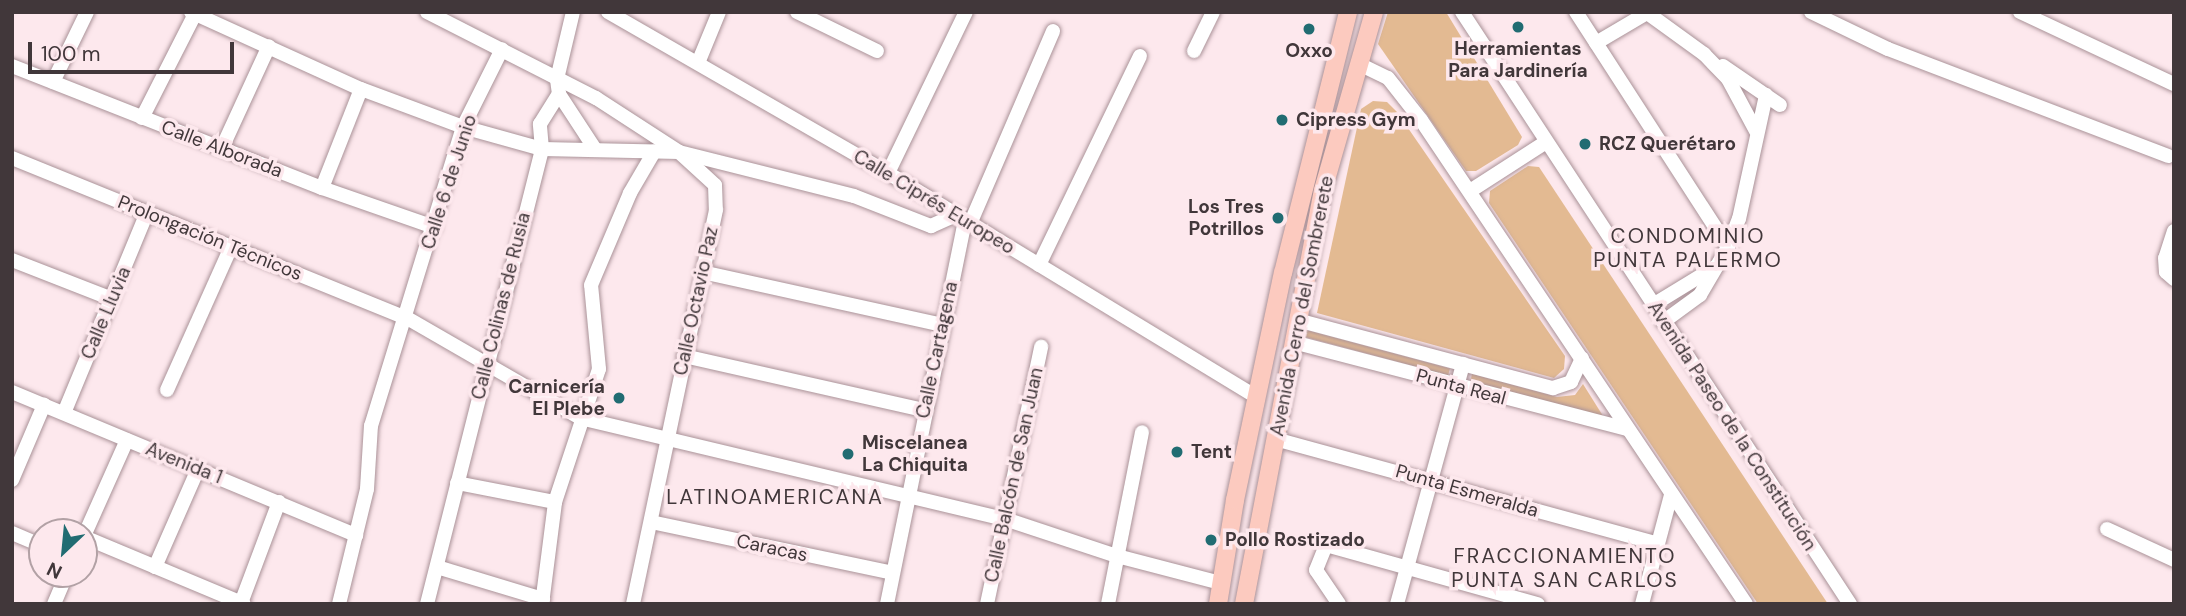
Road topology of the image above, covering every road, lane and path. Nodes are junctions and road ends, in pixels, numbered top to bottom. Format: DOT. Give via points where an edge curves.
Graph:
graph roads {
  1 [pos="87,12"];
  2 [pos="428,12"];
  3 [pos="573,12"];
  4 [pos="608,12"];
  5 [pos="719,12"];
  6 [pos="797,12"];
  7 [pos="966,12"];
  8 [pos="1213,12"];
  9 [pos="1374,12"];
  10 [pos="1462,12"];
  11 [pos="1576,12"];
  12 [pos="1811,12"];
  13 [pos="2020,12"];
  14 [pos="193,13"];
  15 [pos="1647,13"];
  16 [pos="1342,17"];
  17 [pos="1053,31"];
  18 [pos="1596,43"];
  19 [pos="268,46"];
  20 [pos="502,49"];
  21 [pos="877,51"];
  22 [pos="1194,51"];
  23 [pos="1704,54"];
  24 [pos="1140,56"];
  25 [pos="698,63"];
  26 [pos="1359,64"];
  27 [pos="12,66"];
  28 [pos="53,82"];
  29 [pos="2174,83"];
  30 [pos="558,86"];
  31 [pos="361,89"];
  32 [pos="1766,95"];
  33 [pos="1780,105"];
  34 [pos="142,118"];
  35 [pos="463,127"];
  36 [pos="1756,131"];
  37 [pos="1546,142"];
  38 [pos="222,148"];
  39 [pos="542,149"];
  40 [pos="595,149"];
  41 [pos="654,152"];
  42 [pos="680,152"];
  43 [pos="2168,156"];
  44 [pos="12,158"];
  45 [pos="888,173"];
  46 [pos="322,188"];
  47 [pos="1470,191"];
  48 [pos="147,213"];
  49 [pos="964,220"];
  50 [pos="434,227"];
  51 [pos="2174,231"];
  52 [pos="231,247"];
  53 [pos="1728,247"];
  54 [pos="12,260"];
  55 [pos="1720,264"];
  56 [pos="1038,265"];
  57 [pos="702,272"];
  58 [pos="2170,275"];
  59 [pos="112,299"];
  60 [pos="1653,305"];
  61 [pos="407,318"];
  62 [pos="1297,320"];
  63 [pos="1663,322"];
  64 [pos="943,325"];
  65 [pos="1293,342"];
  66 [pos="1041,347"];
  67 [pos="684,356"];
  68 [pos="1581,358"];
  69 [pos="486,364"];
  70 [pos="1463,364"];
  71 [pos="1457,387"];
  72 [pos="166,390"];
  73 [pos="12,392"];
  74 [pos="1256,397"];
  75 [pos="44,405"];
  76 [pos="924,410"];
  77 [pos="64,413"];
  78 [pos="583,419"];
  79 [pos="1628,429"];
  80 [pos="1142,432"];
  81 [pos="667,439"];
  82 [pos="1275,439"];
  83 [pos="127,440"];
  84 [pos="198,469"];
  85 [pos="12,480"];
  86 [pos="1431,481"];
  87 [pos="457,483"];
  88 [pos="1671,495"];
  89 [pos="907,496"];
  90 [pos="279,502"];
  91 [pos="555,502"];
  92 [pos="92,518"];
  93 [pos="1005,519"];
  94 [pos="651,522"];
  95 [pos="2107,529"];
  96 [pos="356,535"];
  97 [pos="98,543"];
  98 [pos="1658,544"];
  99 [pos="1117,556"];
  100 [pos="2174,560"];
  101 [pos="155,567"];
  102 [pos="437,567"];
  103 [pos="1407,568"];
  104 [pos="893,573"];
  105 [pos="1221,583"];
  106 [pos="542,601"];
  107 [pos="242,603"];
  108 [pos="339,604"];
  109 [pos="428,604"];
  110 [pos="633,604"];
  111 [pos="887,604"];
  112 [pos="987,604"];
  113 [pos="1108,604"];
  114 [pos="1218,604"];
  115 [pos="1244,604"];
  116 [pos="1339,604"];
  117 [pos="1397,604"];
  118 [pos="1538,604"];
  119 [pos="1642,604"];
  120 [pos="1746,604"];
  121 [pos="1850,604"];
  1 -- 28 [label="street"];
  2 -- 20 [label="street, Calle Octavio Paz"];
  3 -- 30 [label="street, Calle Colinas de Rusia"];
  4 -- 25 [label="street, Calle Ciprés Europeo"];
  5 -- 25 [label="street"];
  6 -- 21 [label="street"];
  7 -- 45 [label="street"];
  8 -- 22 [label="street"];
  9 -- 26 [label="main road, Avenida Cerro del Sombrerete"];
  10 -- 37 [label="street, Avenida Paseo de la Constitución"];
  11 -- 18 [label="street"];
  12 -- 43 [label="street" via="1888,49"];
  13 -- 29 [label="street"];
  14 -- 19 [label="street"];
  14 -- 34 [label="street"];
  15 -- 18 [label="street"];
  15 -- 23 [label="street"];
  16 -- 74 [label="main road, Avenida Cerro del Sombrerete"];
  17 -- 49 [label="street, Calle Cartagena"];
  18 -- 53 [label="street"];
  19 -- 31 [label="street"];
  19 -- 38 [label="street"];
  20 -- 30 [label="street, Calle Octavio Paz"];
  20 -- 35 [label="street, Calle 6 de Junio"];
  23 -- 32 [label="street"];
  23 -- 36 [label="street" via="1728,79"];
  24 -- 56 [label="street"];
  25 -- 45 [label="street, Calle Ciprés Europeo"];
  26 -- 47 [label="street" via="1388,78"];
  26 -- 62 [label="main road, Avenida Cerro del Sombrerete" via="1323,190"];
  27 -- 28 [label="street, Calle Alborada"];
  28 -- 34 [label="street, Calle Alborada"];
  30 -- 39 [label="street, Calle Colinas de Rusia" via="540,124"];
  30 -- 40 [label="street"];
  30 -- 42 [label="street, Calle Octavio Paz" via="596,98"];
  31 -- 35 [label="street"];
  31 -- 46 [label="street"];
  32 -- 33 [label="street"];
  32 -- 36 [label="street"];
  34 -- 38 [label="street, Calle Alborada"];
  35 -- 39 [label="street"];
  35 -- 50 [label="street, Calle 6 de Junio"];
  36 -- 53 [label="street" via="1740,219"];
  37 -- 47 [label="street"];
  37 -- 60 [label="street, Avenida Paseo de la Constitución"];
  38 -- 46 [label="street, Calle Alborada"];
  39 -- 40 [label="street"];
  39 -- 69 [label="street, Calle Colinas de Rusia"];
  40 -- 41 [label="street"];
  41 -- 42 [label="street"];
  41 -- 78 [label="street" via="630,193 591,285 599,369"];
  42 -- 49 [label="street" via="854,196 931,226"];
  42 -- 57 [label="street, Calle Octavio Paz" via="715,185 716,210"];
  44 -- 48 [label="street, Prolongación Técnicos"];
  45 -- 49 [label="street, Calle Ciprés Europeo"];
  46 -- 50 [label="street, Calle Alborada"];
  47 -- 68 [label="street"];
  48 -- 52 [label="street, Prolongación Técnicos"];
  48 -- 59 [label="street, Calle Lluvia"];
  49 -- 56 [label="street, Calle Ciprés Europeo"];
  49 -- 64 [label="street, Calle Cartagena"];
  50 -- 61 [label="street, Calle 6 de Junio"];
  51 -- 58 [label="street" via="2165,258"];
  52 -- 61 [label="street, Prolongación Técnicos"];
  52 -- 72 [label="street"];
  53 -- 55 [label="street"];
  54 -- 59 [label="street"];
  55 -- 60 [label="street"];
  55 -- 63 [label="street" via="1700,295"];
  56 -- 74 [label="street, Calle Ciprés Europeo"];
  57 -- 64 [label="street"];
  57 -- 67 [label="street, Calle Octavio Paz"];
  59 -- 77 [label="street, Calle Lluvia"];
  60 -- 63 [label="street, Avenida Paseo de la Constitución"];
  61 -- 69 [label="street, Prolongación Técnicos"];
  61 -- 96 [label="street, Calle 6 de Junio" via="370,426 367,489"];
  62 -- 65 [label="main road, Avenida Cerro del Sombrerete"];
  62 -- 70 [label="street, Punta Real"];
  63 -- 121 [label="street, Avenida Paseo de la Constitución"];
  64 -- 76 [label="street, Calle Cartagena"];
  65 -- 71 [label="street, Punta Real"];
  65 -- 82 [label="main road, Avenida Cerro del Sombrerete"];
  66 -- 93 [label="street, Calle Balcón de San Juan"];
  67 -- 76 [label="street"];
  67 -- 81 [label="street, Calle Octavio Paz"];
  68 -- 70 [label="street, Punta Real" via="1571,382 1553,388"];
  68 -- 79 [label="street"];
  69 -- 78 [label="street, Prolongación Técnicos"];
  69 -- 87 [label="street, Calle Colinas de Rusia"];
  70 -- 71 [label="street"];
  71 -- 79 [label="street, Punta Real"];
  71 -- 86 [label="street"];
  73 -- 75 [label="street, Avenida 1"];
  74 -- 105 [label="main road, Avenida Cerro del Sombrerete"];
  75 -- 77 [label="street, Avenida 1"];
  75 -- 85 [label="street"];
  76 -- 89 [label="street, Calle Cartagena"];
  77 -- 83 [label="street, Avenida 1"];
  78 -- 81 [label="street, Prolongación Técnicos"];
  78 -- 91 [label="street"];
  79 -- 88 [label="street"];
  80 -- 99 [label="street"];
  81 -- 89 [label="street, Prolongación Técnicos"];
  81 -- 94 [label="street, Calle Octavio Paz"];
  82 -- 86 [label="street, Punta Esmeralda"];
  82 -- 115 [label="main road, Avenida Cerro del Sombrerete"];
  83 -- 84 [label="street, Avenida 1"];
  83 -- 92 [label="street"];
  84 -- 90 [label="street, Avenida 1"];
  84 -- 101 [label="street"];
  86 -- 98 [label="street, Punta Esmeralda"];
  86 -- 103 [label="street"];
  87 -- 91 [label="street"];
  87 -- 102 [label="street, Calle Colinas de Rusia"];
  88 -- 98 [label="street"];
  88 -- 120 [label="street"];
  89 -- 93 [label="street, Prolongación Técnicos"];
  89 -- 104 [label="street, Calle Cartagena"];
  90 -- 96 [label="street, Avenida 1"];
  90 -- 107 [label="street"];
  91 -- 106 [label="street"];
  93 -- 99 [label="street, Prolongación Técnicos"];
  93 -- 112 [label="street, Calle Balcón de San Juan"];
  94 -- 104 [label="street, Caracas"];
  94 -- 110 [label="street, Calle Octavio Paz"];
  95 -- 100 [label="street"];
  96 -- 108 [label="street, Calle 6 de Junio"];
  97 -- 101 [label="street"];
  98 -- 119 [label="street"];
  99 -- 105 [label="street, Prolongación Técnicos"];
  99 -- 113 [label="street"];
  101 -- 107 [label="street"];
  102 -- 106 [label="street"];
  102 -- 109 [label="street, Calle Colinas de Rusia"];
  103 -- 116 [label="street" via="1326,545 1317,570"];
  103 -- 117 [label="street"];
  103 -- 118 [label="street"];
  104 -- 111 [label="street, Calle Cartagena"];
  105 -- 114 [label="main road, Avenida Cerro del Sombrerete"];
}
